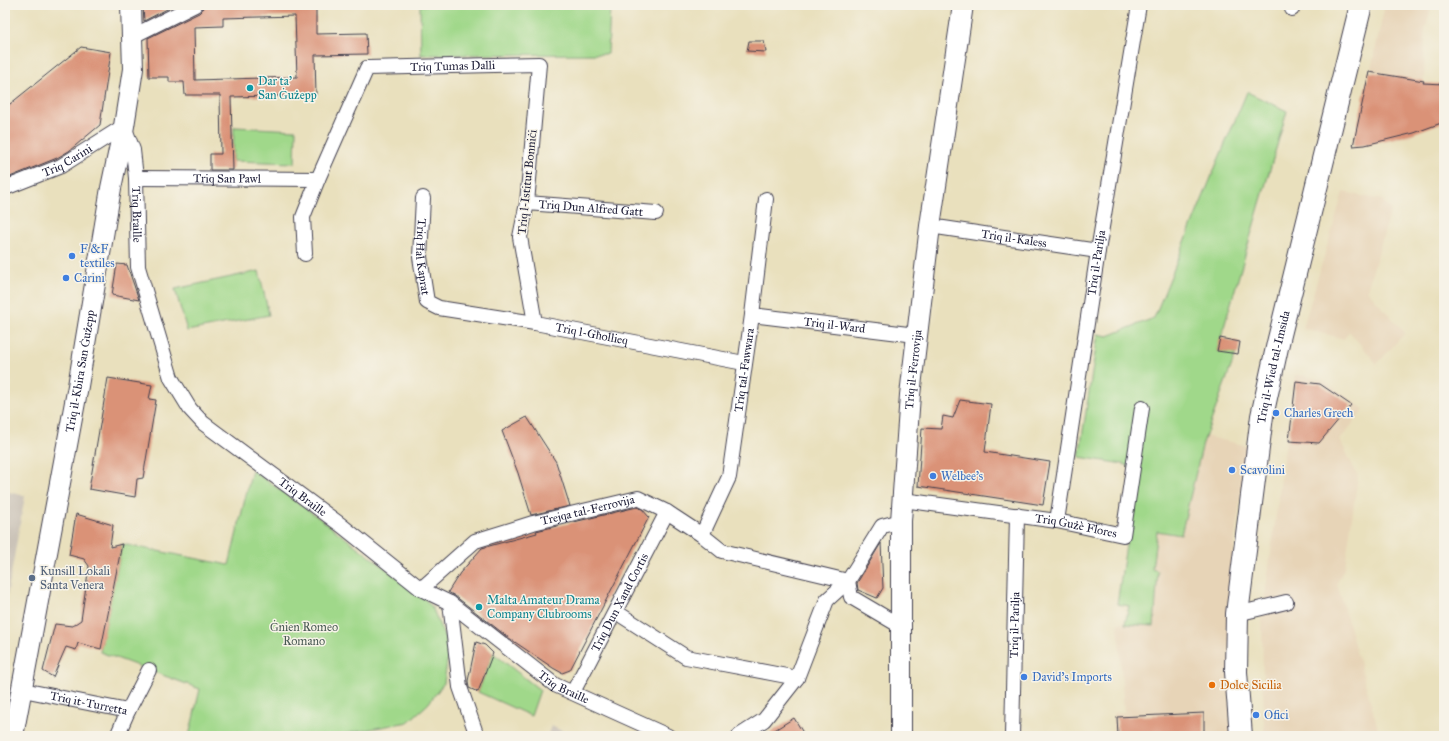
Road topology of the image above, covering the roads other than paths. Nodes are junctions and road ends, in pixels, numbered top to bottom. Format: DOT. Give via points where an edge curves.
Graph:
graph roads {
  1 [pos="131,5"];
  2 [pos="195,5"];
  3 [pos="962,5"];
  4 [pos="1139,5"];
  5 [pos="1361,5"];
  6 [pos="133,36"];
  7 [pos="539,64"];
  8 [pos="124,126"];
  9 [pos="136,178"];
  10 [pos="318,179"];
  11 [pos="5,188"];
  12 [pos="423,198"];
  13 [pos="766,199"];
  14 [pos="526,203"];
  15 [pos="656,213"];
  16 [pos="930,226"];
  17 [pos="1098,250"];
  18 [pos="305,254"];
  19 [pos="439,308"];
  20 [pos="752,315"];
  21 [pos="535,322"];
  22 [pos="916,336"];
  23 [pos="744,363"];
  24 [pos="1142,408"];
  25 [pos="903,500"];
  26 [pos="667,512"];
  27 [pos="1017,515"];
  28 [pos="902,521"];
  29 [pos="1057,521"];
  30 [pos="702,535"];
  31 [pos="848,581"];
  32 [pos="421,589"];
  33 [pos="1286,602"];
  34 [pos="450,603"];
  35 [pos="616,612"];
  36 [pos="1237,614"];
  37 [pos="902,627"];
  38 [pos="149,670"];
  39 [pos="798,678"];
  40 [pos="22,690"];
  41 [pos="573,692"];
  42 [pos="128,711"];
  43 [pos="13,736"];
  44 [pos="117,736"];
  45 [pos="478,736"];
  46 [pos="668,736"];
  47 [pos="739,736"];
  48 [pos="901,736"];
  49 [pos="1012,736"];
  50 [pos="1241,736"];
  1 -- 6 [label="main road, Triq il-Kbira San Ġużepp"];
  2 -- 6 [label="street"];
  3 -- 16 [label="main road, Triq il-Ferrovija"];
  4 -- 17 [label="street, Triq il-Parilja"];
  5 -- 36 [label="main road, Triq il-Wied tal-Imsida" via="1262,414"];
  6 -- 8 [label="main road, Triq il-Kbira San Ġużepp" via="133,69"];
  7 -- 10 [label="street, Triq Tumas Dalli" via="367,68"];
  7 -- 14 [label="street, Triq l-Istitut Bonniċi"];
  8 -- 9 [label="street, Triq Braille" via="133,150"];
  8 -- 11 [label="street, Triq Carini" via="61,166"];
  8 -- 40 [label="main road, Triq il-Kbira San Ġużepp"];
  9 -- 10 [label="street, Triq San Pawl"];
  9 -- 32 [label="street, Triq Braille" via="138,267 171,378 190,408 203,423 341,525"];
  10 -- 18 [label="street" via="303,217"];
  12 -- 19 [label="street, Triq Ħal Kaprat" via="420,257 427,302"];
  13 -- 20 [label="street, Triq tal-Fawwara"];
  14 -- 15 [label="street, Triq Dun Alfred Gatt"];
  14 -- 21 [label="street, Triq l-Istitut Bonniċi" via="520,237"];
  16 -- 17 [label="street, Triq il-Kaless"];
  16 -- 22 [label="main road, Triq il-Ferrovija"];
  17 -- 29 [label="street, Triq il-Parilja"];
  19 -- 21 [label="street, Triq l-Għollieq"];
  20 -- 22 [label="street, Triq il-Ward"];
  20 -- 23 [label="street, Triq tal-Fawwara"];
  21 -- 23 [label="street, Triq l-Għollieq"];
  22 -- 25 [label="main road, Triq il-Ferrovija"];
  23 -- 30 [label="street, Triq tal-Fawwara" via="729,477"];
  24 -- 29 [label="street, Triq Ġużè Flores" via="1123,535"];
  25 -- 27 [label="street, Triq Ġużè Flores"];
  25 -- 28 [label="main road, Triq il-Ferrovija"];
  26 -- 30 [label="street, Trejqa tal-Ferrovija"];
  26 -- 32 [label="street, Trejqa tal-Ferrovija" via="638,498 533,523 475,541"];
  26 -- 35 [label="street, Triq Dun Xand Cortis"];
  27 -- 29 [label="street, Triq Ġużè Flores"];
  27 -- 49 [label="street, Triq il-Parilja"];
  28 -- 31 [label="street" via="882,526"];
  28 -- 37 [label="main road, Triq il-Ferrovija"];
  30 -- 31 [label="street, Trejqa tal-Ferrovija" via="722,551"];
  31 -- 37 [label="street" via="851,596"];
  31 -- 39 [label="street" via="827,600"];
  32 -- 34 [label="street, Triq Braille"];
  33 -- 36 [label="street"];
  34 -- 41 [label="street, Triq Braille" via="555,685"];
  34 -- 45 [label="street" via="460,686"];
  35 -- 39 [label="street" via="686,657"];
  35 -- 41 [label="street, Triq Dun Xand Cortis"];
  36 -- 50 [label="main road, Triq il-Wied tal-Imsida" via="1236,672"];
  37 -- 48 [label="main road, Triq il-Ferrovija"];
  38 -- 42 [label="street"];
  39 -- 47 [label="street" via="764,720"];
  40 -- 42 [label="street, Triq it-Turretta"];
  40 -- 43 [label="main road, Triq il-Kbira San Ġużepp"];
  41 -- 46 [label="street, Triq Braille"];
  42 -- 44 [label="street, Triq it-Turretta"];
}
